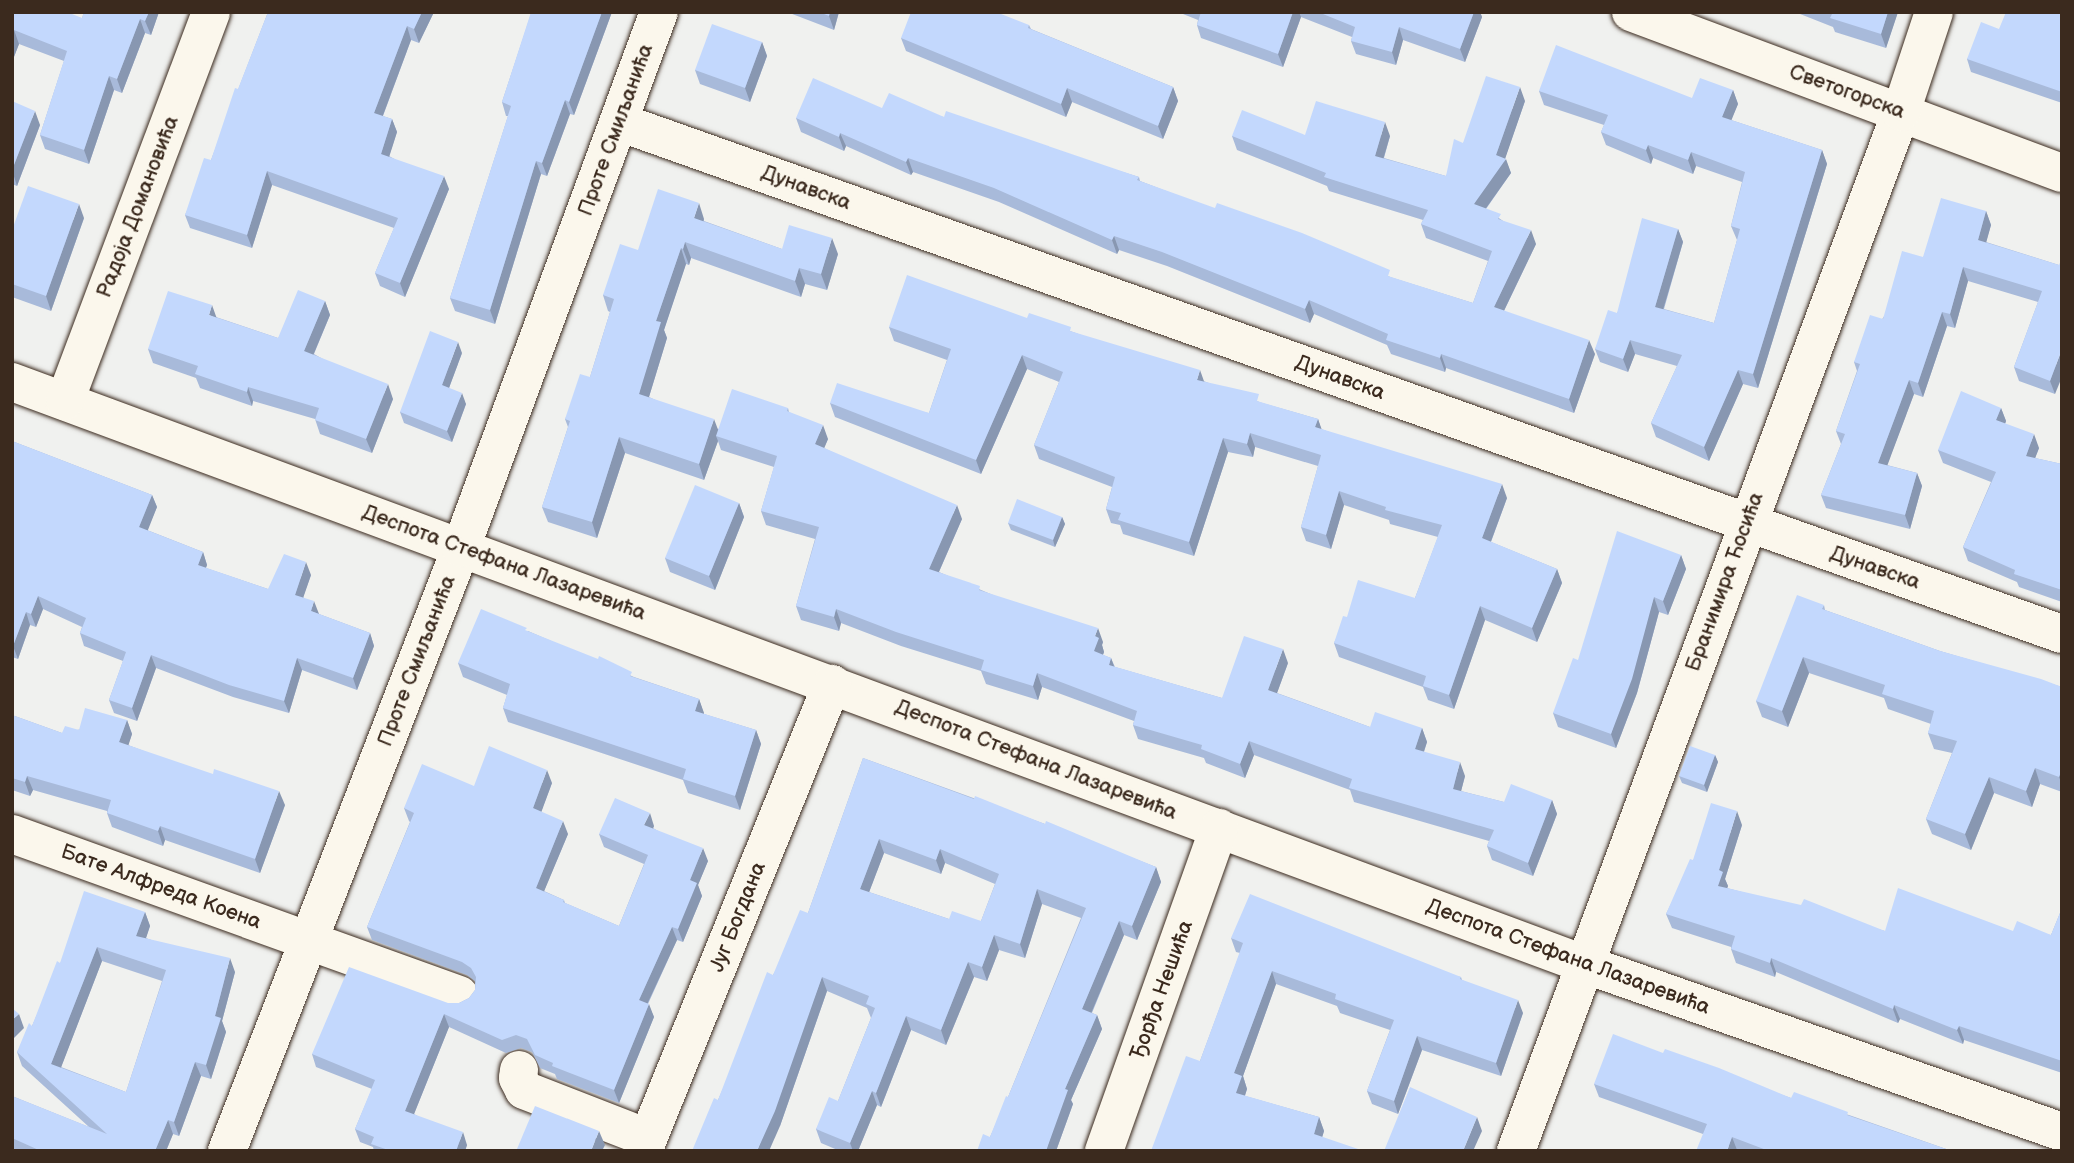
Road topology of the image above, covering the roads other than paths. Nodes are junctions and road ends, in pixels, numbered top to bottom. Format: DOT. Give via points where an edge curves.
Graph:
graph roads {
  1 [pos="211,12"];
  2 [pos="659,12"];
  3 [pos="1631,12"];
  4 [pos="1934,12"];
  5 [pos="1901,112"];
  6 [pos="619,122"];
  7 [pos="2062,173"];
  8 [pos="12,382"];
  9 [pos="65,401"];
  10 [pos="1747,523"];
  11 [pos="461,548"];
  12 [pos="2062,634"];
  13 [pos="832,684"];
  14 [pos="1219,828"];
  15 [pos="12,834"];
  16 [pos="309,940"];
  17 [pos="1584,964"];
  18 [pos="459,995"];
  19 [pos="519,1070"];
  20 [pos="2062,1132"];
  21 [pos="646,1144"];
  22 [pos="227,1151"];
  23 [pos="1104,1151"];
  24 [pos="1516,1151"];
  1 -- 9 [label="street, Радоја Домановића"];
  2 -- 6 [label="street, Проте Смиљанића"];
  3 -- 5 [label="street, Светогорска"];
  4 -- 5 [label="street, Бранимира Ћосића"];
  5 -- 7 [label="street, Светогорска"];
  5 -- 10 [label="street, Бранимира Ћосића"];
  6 -- 10 [label="street, Дунавска"];
  6 -- 11 [label="street, Проте Смиљанића"];
  8 -- 9 [label="street, Деспота Стефана Лазаревића"];
  9 -- 11 [label="street, Деспота Стефана Лазаревића"];
  10 -- 12 [label="street, Дунавска"];
  10 -- 17 [label="street, Бранимира Ћосића"];
  11 -- 13 [label="street, Деспота Стефана Лазаревића"];
  11 -- 16 [label="street, Проте Смиљанића"];
  13 -- 14 [label="street, Деспота Стефана Лазаревића"];
  13 -- 21 [label="street, Југ Богдана"];
  14 -- 17 [label="street, Деспота Стефана Лазаревића"];
  14 -- 23 [label="street, Ђорђа Нешића"];
  15 -- 16 [label="street, Бате Алфреда Коена"];
  16 -- 18 [label="street, Бате Алфреда Коена"];
  16 -- 22 [label="street, Проте Смиљанића"];
  17 -- 20 [label="street, Деспота Стефана Лазаревића"];
  17 -- 24 [label="street, Бранимира Ћосића"];
  19 -- 21 [label="street" via="518,1081 524,1090"];
}
